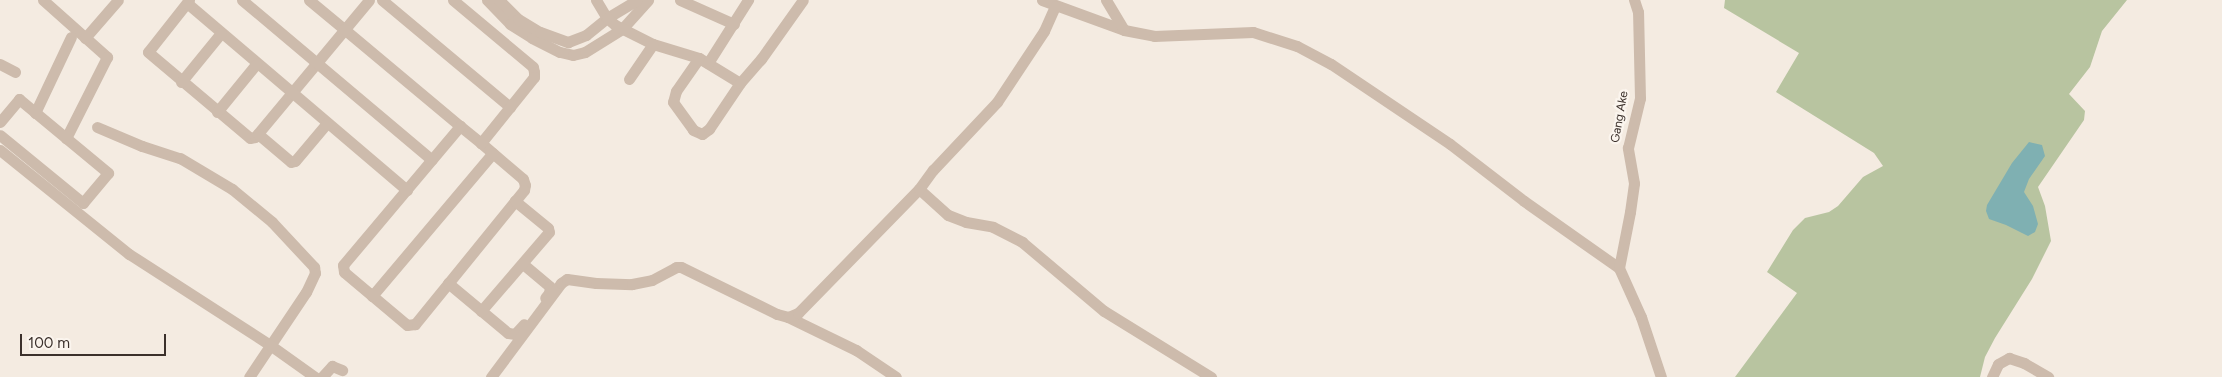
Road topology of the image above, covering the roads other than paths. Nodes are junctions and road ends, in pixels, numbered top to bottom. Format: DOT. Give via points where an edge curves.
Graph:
graph roads {
  1 [pos="43,0"];
  2 [pos="242,0"];
  3 [pos="309,0"];
  4 [pos="368,0"];
  5 [pos="382,0"];
  6 [pos="453,0"];
  7 [pos="487,0"];
  8 [pos="499,0"];
  9 [pos="596,0"];
  10 [pos="637,0"];
  11 [pos="648,0"];
  12 [pos="680,0"];
  13 [pos="748,0"];
  14 [pos="803,0"];
  15 [pos="1042,0"];
  16 [pos="1106,0"];
  17 [pos="1634,0"];
  18 [pos="114,1"];
  19 [pos="188,2"];
  20 [pos="1055,6"];
  21 [pos="607,18"];
  22 [pos="734,24"];
  23 [pos="344,29"];
  24 [pos="622,29"];
  25 [pos="1124,30"];
  26 [pos="221,33"];
  27 [pos="71,37"];
  28 [pos="85,38"];
  29 [pos="653,44"];
  30 [pos="704,60"];
  31 [pos="317,62"];
  32 [pos="257,63"];
  33 [pos="0,64"];
  34 [pos="15,72"];
  35 [pos="629,79"];
  36 [pos="181,82"];
  37 [pos="740,83"];
  38 [pos="291,93"];
  39 [pos="510,107"];
  40 [pos="216,112"];
  41 [pos="35,113"];
  42 [pos="0,122"];
  43 [pos="327,123"];
  44 [pos="460,126"];
  45 [pos="97,127"];
  46 [pos="258,134"];
  47 [pos="0,135"];
  48 [pos="66,138"];
  49 [pos="481,143"];
  50 [pos="0,150"];
  51 [pos="493,153"];
  52 [pos="432,160"];
  53 [pos="919,189"];
  54 [pos="407,190"];
  55 [pos="515,201"];
  56 [pos="522,264"];
  57 [pos="1619,268"];
  58 [pos="448,283"];
  59 [pos="372,296"];
  60 [pos="481,311"];
  61 [pos="788,317"];
  62 [pos="270,345"];
  63 [pos="342,370"];
  64 [pos="249,377"];
  65 [pos="315,377"];
  66 [pos="322,377"];
  67 [pos="491,377"];
  68 [pos="896,377"];
  69 [pos="1211,377"];
  70 [pos="1661,377"];
  71 [pos="1992,377"];
  72 [pos="2048,377"];
  1 -- 28 [label="street"];
  2 -- 31 [label="street"];
  3 -- 23 [label="street"];
  4 -- 23 [label="street"];
  5 -- 39 [label="street"];
  6 -- 39 [label="street" via="533,67 534,77"];
  7 -- 24 [label="street" via="510,24 566,54 585,52"];
  8 -- 21 [label="street" via="518,20 568,42 586,35"];
  9 -- 21 [label="street"];
  10 -- 21 [label="street"];
  11 -- 24 [label="street"];
  12 -- 22 [label="street"];
  13 -- 22 [label="street"];
  14 -- 37 [label="street"];
  15 -- 20 [label="street"];
  16 -- 25 [label="street"];
  17 -- 57 [label="street, Gang Ake" via="1638,12 1640,98 1628,148 1634,182"];
  18 -- 28 [label="street"];
  19 -- 26 [label="street"];
  19 -- 36 [label="street" via="148,52"];
  20 -- 25 [label="street"];
  20 -- 53 [label="street" via="1044,31 997,102"];
  21 -- 24 [label="street"];
  22 -- 30 [label="street"];
  23 -- 31 [label="street"];
  23 -- 44 [label="street"];
  24 -- 29 [label="street"];
  25 -- 57 [label="street" via="1154,36 1253,32 1297,46 1331,64 1455,148"];
  26 -- 32 [label="street"];
  26 -- 36 [label="street"];
  27 -- 41 [label="street"];
  28 -- 48 [label="street" via="106,57"];
  29 -- 30 [label="street"];
  29 -- 35 [label="street"];
  30 -- 37 [label="street"];
  30 -- 37 [label="street" via="672,97 672,102 698,134 709,129"];
  31 -- 38 [label="street"];
  31 -- 52 [label="street"];
  32 -- 38 [label="street"];
  32 -- 40 [label="street"];
  33 -- 34 [label="street"];
  36 -- 40 [label="street"];
  38 -- 43 [label="street"];
  38 -- 46 [label="street"];
  39 -- 49 [label="street"];
  40 -- 46 [label="street" via="246,136 250,138"];
  41 -- 42 [label="street" via="19,99"];
  41 -- 48 [label="street"];
  43 -- 46 [label="street" via="291,162"];
  43 -- 54 [label="street"];
  44 -- 49 [label="street"];
  44 -- 52 [label="street"];
  45 -- 62 [label="street" via="180,158 232,189 272,222 314,267 315,273 306,292"];
  47 -- 48 [label="street" via="83,203 108,172"];
  49 -- 51 [label="street"];
  50 -- 62 [label="street" via="129,254"];
  51 -- 55 [label="street" via="523,179 524,190"];
  51 -- 59 [label="street"];
  52 -- 54 [label="street"];
  53 -- 61 [label="street" via="798,314"];
  53 -- 69 [label="street" via="948,215 993,227 1022,242 1104,310"];
  54 -- 59 [label="street" via="344,265 344,272"];
  55 -- 56 [label="street" via="549,232"];
  55 -- 58 [label="street"];
  56 -- 60 [label="street"];
  56 -- 60 [label="street" via="550,290 515,334 508,333"];
  57 -- 70 [label="street" via="1641,317"];
  58 -- 59 [label="street" via="411,325"];
  58 -- 60 [label="street"];
  61 -- 67 [label="street" via="681,267 652,280 632,284 573,280 562,283"];
  61 -- 68 [label="street" via="856,350"];
  62 -- 64 [label="street"];
  62 -- 65 [label="street"];
  63 -- 66 [label="street" via="332,366"];
  71 -- 72 [label="street" via="1998,364 2009,358"];
}
